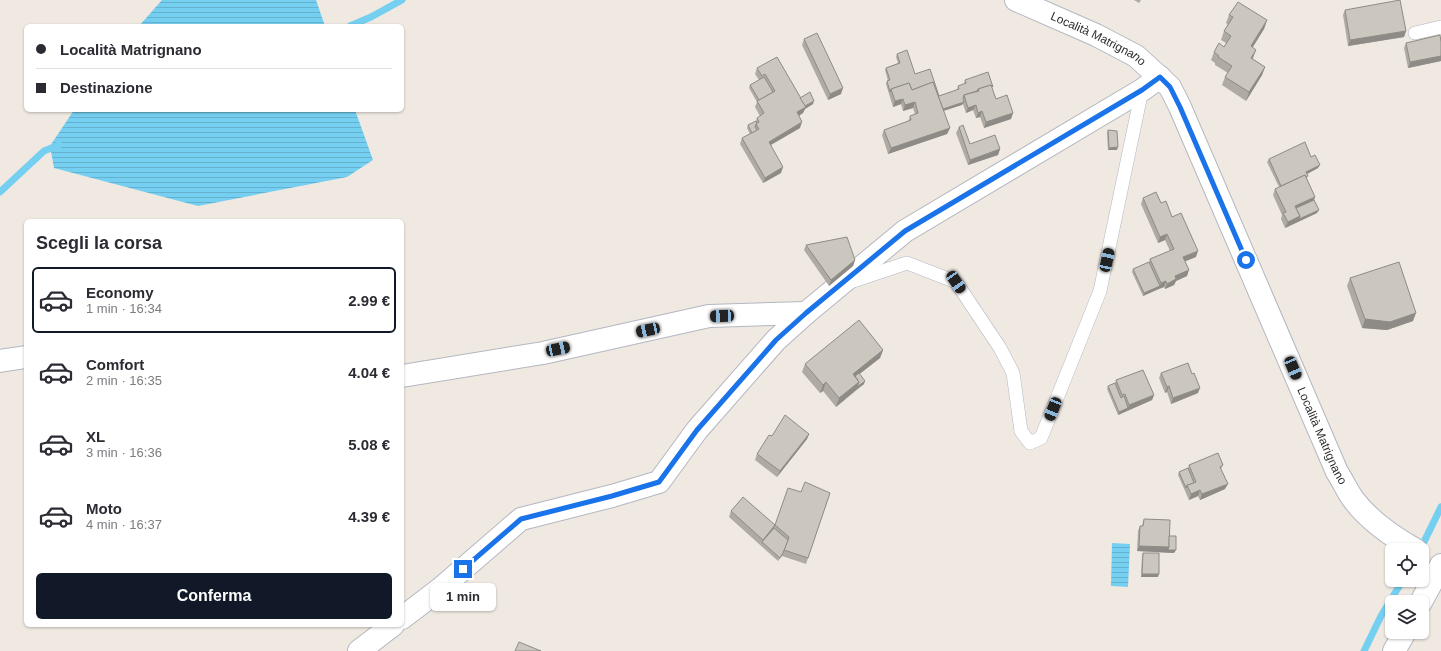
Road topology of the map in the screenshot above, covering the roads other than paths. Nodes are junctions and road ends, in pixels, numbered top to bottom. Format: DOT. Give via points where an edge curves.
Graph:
graph roads {
  1 [pos="1016,0"];
  2 [pos="1437,28"];
  3 [pos="1415,33"];
  4 [pos="1160,77"];
  5 [pos="1142,90"];
  6 [pos="838,286"];
  7 [pos="806,313"];
  8 [pos="24,357"];
  9 [pos="0,360"];
  10 [pos="404,376"];
  11 [pos="1406,543"];
  12 [pos="404,616"];
  13 [pos="390,627"];
  14 [pos="1401,639"];
  15 [pos="359,651"];
  16 [pos="1394,651"];
  1 -- 4 [label="street, Località Matrignano" via="1096,35 1136,56"];
  2 -- 3 [label="lane"];
  4 -- 5 [label="street"];
  4 -- 11 [label="street, Località Matrignano" via="1170,87 1180,107 1337,472 1353,499 1370,518"];
  5 -- 6 [label="street" via="905,231"];
  5 -- 6 [label="lane" via="1100,291 1041,438 1030,444 1021,431 1012,373 1000,348 956,282 907,263"];
  6 -- 7 [label="street"];
  7 -- 10 [label="street" via="709,316 543,353"];
  7 -- 12 [label="street" via="776,340 697,430 659,482 521,519"];
  8 -- 9 [label="street"];
  13 -- 15 [label="street"];
  14 -- 16 [label="street"];
}
